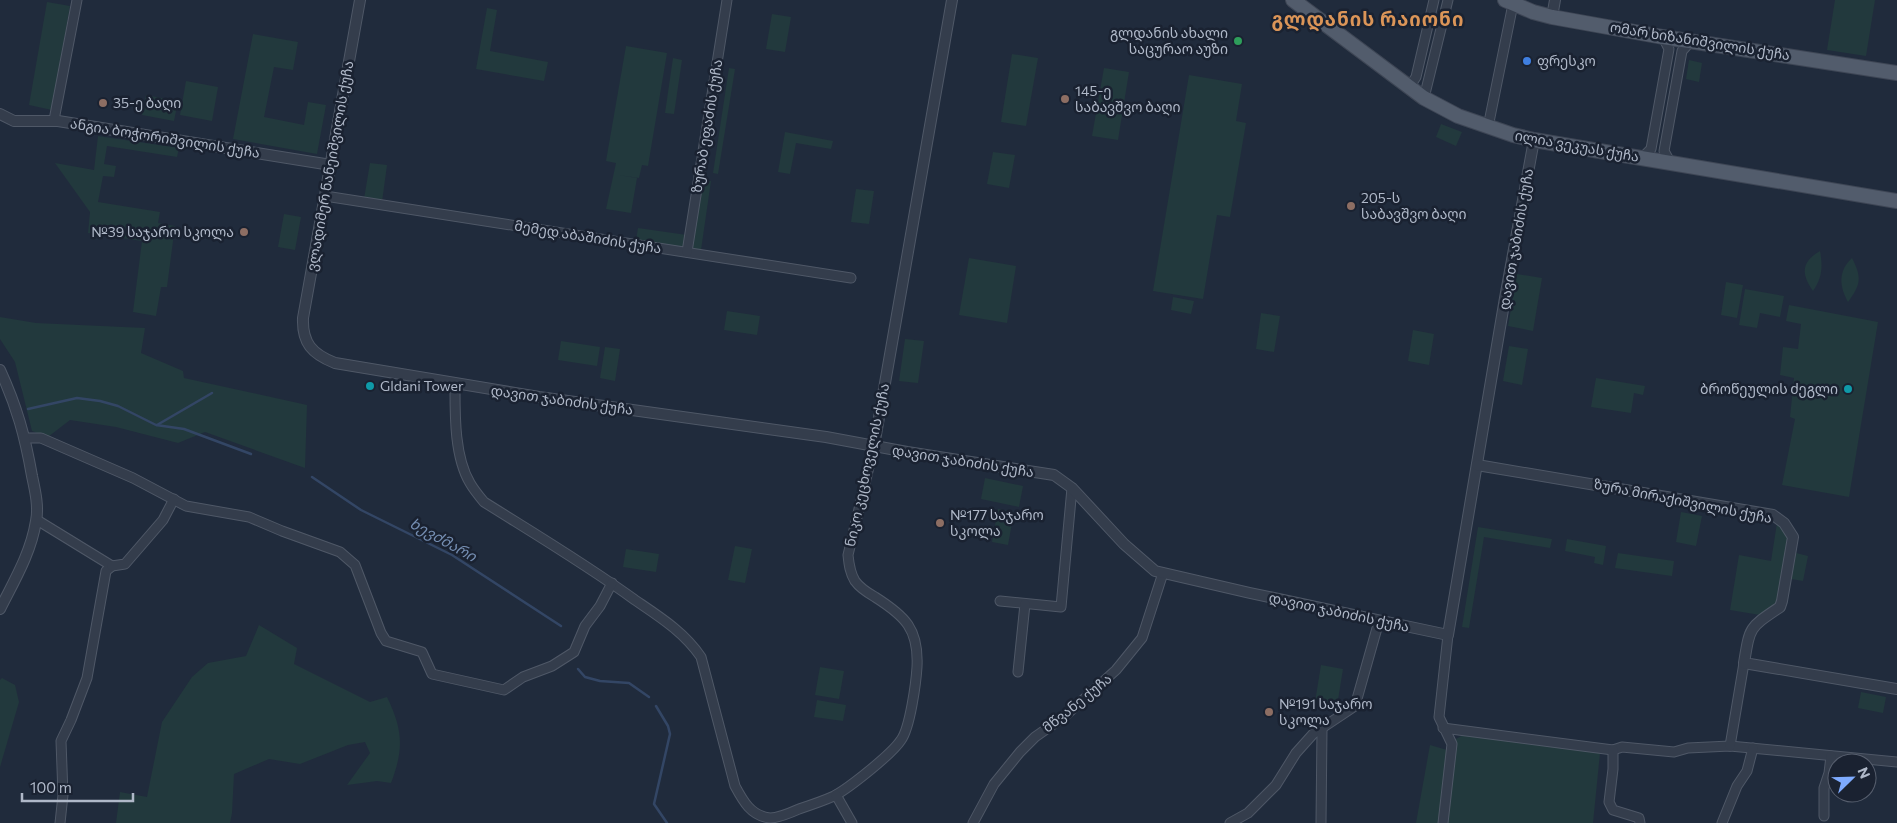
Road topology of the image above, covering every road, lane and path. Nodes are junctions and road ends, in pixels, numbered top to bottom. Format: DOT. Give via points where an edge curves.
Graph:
graph roads {
  1 [pos="77,0"];
  2 [pos="360,0"];
  3 [pos="727,0"];
  4 [pos="952,0"];
  5 [pos="1293,0"];
  6 [pos="1434,0"];
  7 [pos="1448,0"];
  8 [pos="1555,0"];
  9 [pos="1509,2"];
  10 [pos="1552,17"];
  11 [pos="1663,37"];
  12 [pos="1691,41"];
  13 [pos="1897,73"];
  14 [pos="1405,84"];
  15 [pos="1424,98"];
  16 [pos="0,114"];
  17 [pos="54,120"];
  18 [pos="1488,127"];
  19 [pos="1534,140"];
  20 [pos="1642,158"];
  21 [pos="1670,162"];
  22 [pos="330,165"];
  23 [pos="325,196"];
  24 [pos="1897,201"];
  25 [pos="687,252"];
  26 [pos="851,278"];
  27 [pos="303,333"];
  28 [pos="0,370"];
  29 [pos="454,383"];
  30 [pos="26,438"];
  31 [pos="874,446"];
  32 [pos="1477,464"];
  33 [pos="1072,488"];
  34 [pos="174,499"];
  35 [pos="37,520"];
  36 [pos="112,566"];
  37 [pos="1163,573"];
  38 [pos="612,583"];
  39 [pos="1000,601"];
  40 [pos="1025,604"];
  41 [pos="0,610"];
  42 [pos="1379,621"];
  43 [pos="1448,635"];
  44 [pos="1744,663"];
  45 [pos="1018,672"];
  46 [pos="1897,690"];
  47 [pos="1443,728"];
  48 [pos="1322,729"];
  49 [pos="1730,746"];
  50 [pos="1753,748"];
  51 [pos="1613,750"];
  52 [pos="1827,756"];
  53 [pos="1877,760"];
  54 [pos="1897,762"];
  55 [pos="1827,779"];
  56 [pos="836,795"];
  57 [pos="1824,816"];
  58 [pos="60,823"];
  59 [pos="852,823"];
  60 [pos="973,823"];
  61 [pos="1230,823"];
  62 [pos="1321,823"];
  63 [pos="1443,823"];
  64 [pos="1640,823"];
  65 [pos="1722,823"];
  1 -- 17 [label="street"];
  2 -- 22 [label="street, ვლადიმერ ნანეიშვილის ქუჩა"];
  3 -- 25 [label="street, ზურაბ ეფაძის ქუჩა"];
  4 -- 31 [label="street, ნიკო კეცხოველის ქუჩა"];
  5 -- 14 [label="main road, ილია ვეკუას ქუჩა"];
  6 -- 14 [label="street" via="1416,77 1412,83"];
  7 -- 15 [label="street"];
  8 -- 10 [label="street"];
  9 -- 10 [label="main road, ომარ ხიზანიშვილის ქუჩა"];
  9 -- 18 [label="street"];
  10 -- 11 [label="main road, ომარ ხიზანიშვილის ქუჩა"];
  11 -- 12 [label="main road, ომარ ხიზანიშვილის ქუჩა"];
  11 -- 20 [label="street" via="1669,48 1667,66 1651,149"];
  12 -- 13 [label="main road, ომარ ხიზანიშვილის ქუჩა"];
  12 -- 21 [label="street" via="1682,51 1665,144 1664,151"];
  14 -- 15 [label="main road, ილია ვეკუას ქუჩა"];
  15 -- 18 [label="main road, ილია ვეკუას ქუჩა"];
  16 -- 17 [label="street, ანგია ბოჭორიშვილის ქუჩა" via="14,120"];
  17 -- 22 [label="street, ანგია ბოჭორიშვილის ქუჩა"];
  18 -- 19 [label="main road, ილია ვეკუას ქუჩა"];
  19 -- 20 [label="main road, ილია ვეკუას ქუჩა"];
  19 -- 32 [label="street, დავით ჯაბიძის ქუჩა"];
  20 -- 21 [label="main road, ილია ვეკუას ქუჩა"];
  21 -- 24 [label="main road, ილია ვეკუას ქუჩა"];
  22 -- 23 [label="street, ვლადიმერ ნანეიშვილის ქუჩა"];
  23 -- 25 [label="street, მემედ აბაშიძის ქუჩა"];
  23 -- 27 [label="street, ვლადიმერ ნანეიშვილის ქუჩა"];
  25 -- 26 [label="street, მემედ აბაშიძის ქუჩა"];
  27 -- 29 [label="street, დავით ჯაბიძის ქუჩა" via="317,354 335,363"];
  28 -- 30 [label="street"];
  29 -- 31 [label="street, დავით ჯაბიძის ქუჩა"];
  29 -- 38 [label="street, ნიკო კეცხოველის ქუჩა" via="461,460 469,482 484,502"];
  30 -- 34 [label="street" via="41,438"];
  30 -- 35 [label="street" via="36,493"];
  31 -- 33 [label="street, დავით ჯაბიძის ქუჩა" via="1054,475"];
  31 -- 56 [label="street, ნიკო კეცხოველის ქუჩა" via="848,556 849,570 864,590 906,620 916,645 917,667 907,731 882,761"];
  32 -- 43 [label="street, დავით ჯაბიძის ქუჩა"];
  32 -- 44 [label="street, ზურა მირაქიშვილის ქუჩა" via="1774,515 1793,537 1780,606 1756,623 1750,632"];
  33 -- 37 [label="street, დავით ჯაბიძის ქუჩა" via="1124,544 1155,571"];
  33 -- 40 [label="street" via="1061,607"];
  34 -- 36 [label="street" via="163,520 125,564"];
  34 -- 38 [label="street" via="186,506 249,517 340,552 355,565 386,641 422,652 432,674 504,690 574,652 585,626"];
  35 -- 36 [label="street"];
  35 -- 41 [label="street" via="28,553"];
  36 -- 58 [label="street" via="106,571 87,678 61,740 63,795"];
  37 -- 42 [label="street, დავით ჯაბიძის ქუჩა"];
  37 -- 60 [label="street, მწვანე ქუჩა" via="1142,638 1116,670 1020,752 994,784"];
  38 -- 56 [label="street, ნიკო კეცხოველის ქუჩა" via="667,622 691,642 701,657 735,786 754,813 770,818"];
  39 -- 40 [label="street"];
  40 -- 45 [label="street"];
  42 -- 43 [label="street, დავით ჯაბიძის ქუჩა"];
  42 -- 48 [label="street" via="1355,706"];
  43 -- 47 [label="street, დავით ჯაბიძის ქუჩა" via="1439,717"];
  44 -- 46 [label="street"];
  44 -- 49 [label="street"];
  47 -- 51 [label="street"];
  47 -- 63 [label="street, დავით ჯაბიძის ქუჩა" via="1452,744"];
  48 -- 61 [label="street" via="1312,734 1276,784 1255,806"];
  48 -- 62 [label="street"];
  49 -- 50 [label="street"];
  49 -- 51 [label="street" via="1674,752 1622,747"];
  50 -- 52 [label="street"];
  50 -- 65 [label="street" via="1747,771 1737,786"];
  51 -- 64 [label="street" via="1609,802 1613,810 1639,818"];
  53 -- 54 [label="street"];
  55 -- 57 [label="street"];
  56 -- 59 [label="street"];
}
